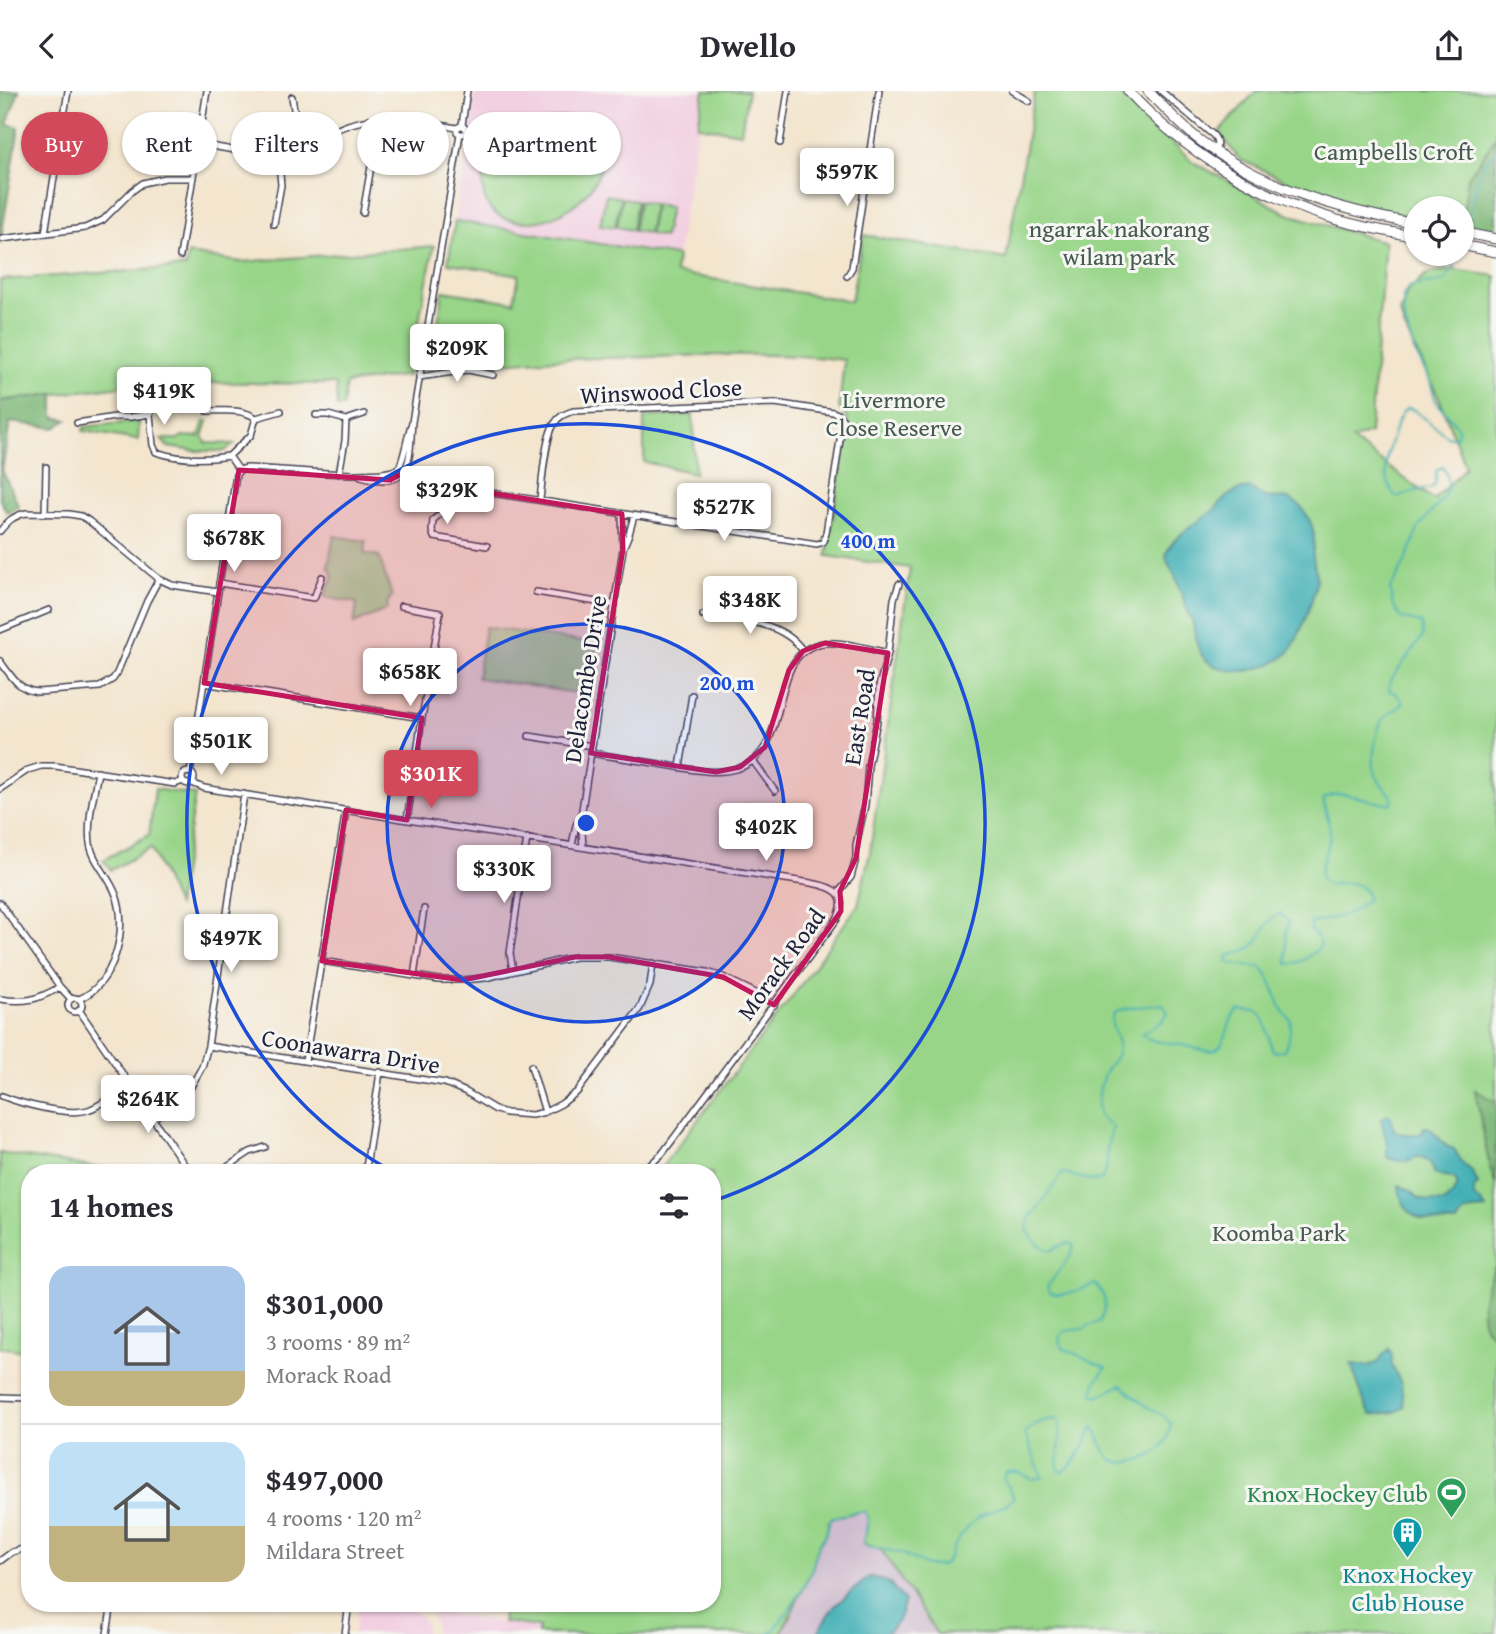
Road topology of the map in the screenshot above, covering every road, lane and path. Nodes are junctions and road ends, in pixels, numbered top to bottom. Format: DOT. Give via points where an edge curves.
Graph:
graph roads {
  1 [pos="68,91"];
  2 [pos="207,91"];
  3 [pos="467,91"];
  4 [pos="788,91"];
  5 [pos="879,91"];
  6 [pos="1012,91"];
  7 [pos="1128,91"];
  8 [pos="1149,91"];
  9 [pos="1161,91"];
  10 [pos="292,97"];
  11 [pos="1029,101"];
  12 [pos="204,112"];
  13 [pos="294,112"];
  14 [pos="449,127"];
  15 [pos="460,129"];
  16 [pos="780,143"];
  17 [pos="1216,151"];
  18 [pos="1209,160"];
  19 [pos="194,175"];
  20 [pos="280,175"];
  21 [pos="370,175"];
  22 [pos="193,179"];
  23 [pos="363,213"];
  24 [pos="1404,222"];
  25 [pos="274,224"];
  26 [pos="45,233"];
  27 [pos="1404,235"];
  28 [pos="1474,235"];
  29 [pos="2,239"];
  30 [pos="1496,239"];
  31 [pos="1474,248"];
  32 [pos="1496,252"];
  33 [pos="180,256"];
  34 [pos="847,276"];
  35 [pos="493,375"];
  36 [pos="419,377"];
  37 [pos="158,400"];
  38 [pos="206,411"];
  39 [pos="281,411"];
  40 [pos="150,414"];
  41 [pos="316,415"];
  42 [pos="364,415"];
  43 [pos="256,418"];
  44 [pos="346,420"];
  45 [pos="77,423"];
  46 [pos="229,456"];
  47 [pos="46,467"];
  48 [pos="240,470"];
  49 [pos="401,470"];
  50 [pos="339,474"];
  51 [pos="449,485"];
  52 [pos="540,501"];
  53 [pos="45,514"];
  54 [pos="622,514"];
  55 [pos="634,516"];
  56 [pos="0,531"];
  57 [pos="487,546"];
  58 [pos="623,548"];
  59 [pos="322,576"];
  60 [pos="159,579"];
  61 [pos="219,583"];
  62 [pos="899,584"];
  63 [pos="218,592"];
  64 [pos="536,593"];
  65 [pos="314,598"];
  66 [pos="615,605"];
  67 [pos="401,606"];
  68 [pos="318,607"];
  69 [pos="49,610"];
  70 [pos="703,615"];
  71 [pos="0,630"];
  72 [pos="803,651"];
  73 [pos="888,653"];
  74 [pos="0,661"];
  75 [pos="3,671"];
  76 [pos="204,683"];
  77 [pos="692,695"];
  78 [pos="422,717"];
  79 [pos="529,736"];
  80 [pos="592,750"];
  81 [pos="753,761"];
  82 [pos="680,767"];
  83 [pos="98,772"];
  84 [pos="190,773"];
  85 [pos="183,781"];
  86 [pos="192,783"];
  87 [pos="0,789"];
  88 [pos="775,791"];
  89 [pos="244,794"];
  90 [pos="346,810"];
  91 [pos="581,816"];
  92 [pos="407,820"];
  93 [pos="527,838"];
  94 [pos="572,845"];
  95 [pos="583,847"];
  96 [pos="838,893"];
  97 [pos="0,903"];
  98 [pos="424,909"];
  99 [pos="322,961"];
  100 [pos="653,963"];
  101 [pos="513,971"];
  102 [pos="414,976"];
  103 [pos="60,988"];
  104 [pos="0,999"];
  105 [pos="71,999"];
  106 [pos="79,999"];
  107 [pos="774,1005"];
  108 [pos="79,1010"];
  109 [pos="208,1046"];
  110 [pos="306,1061"];
  111 [pos="531,1066"];
  112 [pos="380,1072"];
  113 [pos="129,1082"];
  114 [pos="2,1096"];
  115 [pos="545,1112"];
  116 [pos="153,1119"];
  117 [pos="265,1147"];
  118 [pos="184,1164"];
  119 [pos="232,1164"];
  120 [pos="366,1164"];
  121 [pos="651,1164"];
  122 [pos="0,1397"];
  123 [pos="21,1398"];
  124 [pos="21,1550"];
  125 [pos="0,1561"];
  126 [pos="111,1612"];
  127 [pos="348,1612"];
  128 [pos="107,1634"];
  129 [pos="345,1634"];
  1 -- 26 [label="street"];
  2 -- 12 [label="street"];
  3 -- 15 [label="street"];
  4 -- 16 [label="street"];
  5 -- 34 [label="street" via="852,268"];
  6 -- 11 [label="street"];
  7 -- 18 [label="main road"];
  8 -- 17 [label="main road" via="1197,139"];
  9 -- 17 [label="street" via="1216,138"];
  10 -- 13 [label="street"];
  14 -- 15 [label="street"];
  15 -- 36 [label="street"];
  17 -- 18 [label="main road"];
  17 -- 24 [label="main road" via="1254,174 1310,197"];
  18 -- 27 [label="main road" via="1250,185 1314,213"];
  19 -- 22 [label="street"];
  20 -- 25 [label="street"];
  21 -- 23 [label="street"];
  22 -- 26 [label="street" via="142,183 94,225"];
  22 -- 33 [label="street"];
  26 -- 29 [label="street"];
  28 -- 30 [label="main road"];
  31 -- 32 [label="main road"];
  35 -- 36 [label="street" via="468,370"];
  36 -- 49 [label="street"];
  37 -- 40 [label="street"];
  38 -- 43 [label="street" via="249,413"];
  39 -- 43 [label="street"];
  40 -- 45 [label="street"];
  40 -- 46 [label="street" via="156,452 183,458"];
  41 -- 44 [label="street"];
  42 -- 44 [label="street"];
  43 -- 46 [label="street" via="251,435"];
  44 -- 50 [label="street"];
  46 -- 48 [label="street"];
  47 -- 53 [label="street"];
  48 -- 50 [label="street"];
  48 -- 61 [label="street"];
  49 -- 50 [label="street"];
  49 -- 51 [label="street" via="412,479"];
  51 -- 52 [label="street"];
  51 -- 57 [label="street" via="447,506 433,520 434,537"];
  52 -- 54 [label="street"];
  52 -- 55 [label="street, Winswood Close" via="552,426 573,411 775,403 833,412 843,420 823,542"];
  53 -- 56 [label="street" via="17,515"];
  53 -- 60 [label="street" via="80,516 89,521"];
  54 -- 55 [label="street"];
  54 -- 58 [label="street, Delacombe Drive"];
  55 -- 58 [label="street, Delacombe Drive"];
  58 -- 66 [label="street, Delacombe Drive"];
  59 -- 65 [label="street"];
  60 -- 63 [label="street"];
  60 -- 75 [label="street" via="117,673 108,683 29,691"];
  61 -- 63 [label="street"];
  61 -- 65 [label="street"];
  62 -- 73 [label="street, East Road"];
  63 -- 76 [label="street"];
  64 -- 66 [label="street"];
  65 -- 68 [label="street"];
  66 -- 80 [label="street, Delacombe Drive"];
  67 -- 78 [label="street" via="440,613"];
  69 -- 71 [label="street"];
  70 -- 72 [label="street" via="769,626 786,634"];
  72 -- 73 [label="street" via="825,643"];
  72 -- 81 [label="street" via="789,670 772,733"];
  73 -- 96 [label="street, East Road" via="879,686 853,871"];
  74 -- 75 [label="street"];
  76 -- 78 [label="street"];
  76 -- 84 [label="street"];
  77 -- 82 [label="street"];
  78 -- 92 [label="street"];
  79 -- 80 [label="street"];
  80 -- 82 [label="street"];
  80 -- 91 [label="street, Delacombe Drive"];
  81 -- 82 [label="street" via="716,772"];
  81 -- 88 [label="street"];
  83 -- 85 [label="street" via="174,784"];
  83 -- 87 [label="street" via="41,766"];
  83 -- 106 [label="street" via="90,845 118,898 120,936 107,974"];
  84 -- 85 [label="street" via="184,774"];
  84 -- 86 [label="street"];
  85 -- 86 [label="street"];
  86 -- 89 [label="street, Morack Road"];
  89 -- 90 [label="street, Morack Road"];
  89 -- 109 [label="street"];
  90 -- 92 [label="street, Morack Road"];
  90 -- 99 [label="street"];
  91 -- 94 [label="street, Delacombe Drive"];
  91 -- 95 [label="street, Delacombe Drive"];
  92 -- 93 [label="street, Morack Road"];
  93 -- 94 [label="street, Morack Road"];
  93 -- 101 [label="street" via="510,953"];
  94 -- 95 [label="street, Morack Road"];
  95 -- 96 [label="street, Morack Road" via="826,886"];
  96 -- 107 [label="street, Morack Road" via="842,904 837,919"];
  97 -- 103 [label="street"];
  98 -- 102 [label="street"];
  99 -- 102 [label="street"];
  99 -- 110 [label="street"];
  100 -- 101 [label="street" via="575,957"];
  100 -- 107 [label="street" via="723,977"];
  100 -- 115 [label="street, Coonawarra Drive" via="640,1008 577,1092"];
  101 -- 102 [label="street" via="463,980"];
  103 -- 104 [label="street" via="31,1001"];
  103 -- 105 [label="street"];
  105 -- 106 [label="street"];
  105 -- 108 [label="street" via="70,1009"];
  106 -- 108 [label="street"];
  107 -- 121 [label="street, Morack Road"];
  108 -- 113 [label="street"];
  109 -- 110 [label="street, Coonawarra Drive"];
  109 -- 116 [label="street" via="188,1090"];
  110 -- 112 [label="street, Coonawarra Drive"];
  111 -- 115 [label="street"];
  112 -- 115 [label="street, Coonawarra Drive" via="445,1083 506,1113"];
  112 -- 120 [label="street"];
  113 -- 114 [label="street" via="98,1105 77,1112 27,1105"];
  113 -- 116 [label="street"];
  116 -- 118 [label="street"];
  117 -- 119 [label="street"];
  122 -- 123 [label="street"];
  124 -- 125 [label="street"];
  126 -- 128 [label="street"];
  127 -- 129 [label="street"];
}
